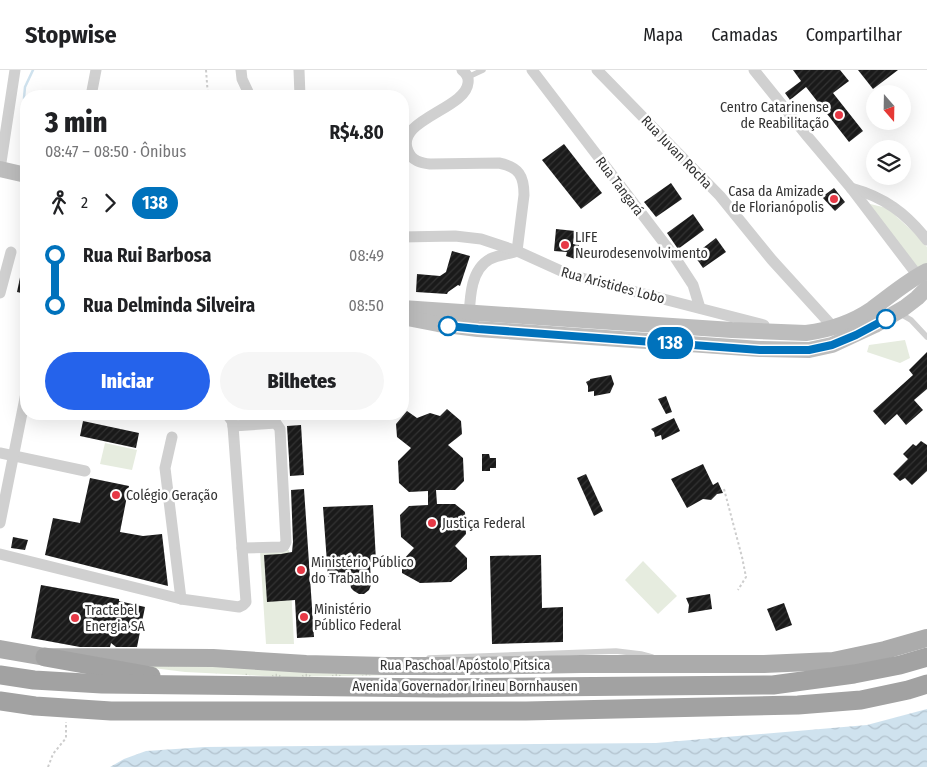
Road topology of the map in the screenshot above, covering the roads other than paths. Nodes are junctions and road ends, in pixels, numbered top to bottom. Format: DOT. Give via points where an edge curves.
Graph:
graph roads {
  1 [pos="15,70"];
  2 [pos="96,70"];
  3 [pos="242,70"];
  4 [pos="299,70"];
  5 [pos="483,70"];
  6 [pos="532,70"];
  7 [pos="597,70"];
  8 [pos="754,70"];
  9 [pos="465,73"];
  10 [pos="92,90"];
  11 [pos="247,90"];
  12 [pos="300,90"];
  13 [pos="409,135"];
  14 [pos="409,153"];
  15 [pos="0,169"];
  16 [pos="20,174"];
  17 [pos="851,188"];
  18 [pos="409,237"];
  19 [pos="927,240"];
  20 [pos="517,251"];
  21 [pos="11,252"];
  22 [pos="923,287"];
  23 [pos="0,293"];
  24 [pos="881,302"];
  25 [pos="700,308"];
  26 [pos="409,309"];
  27 [pos="898,312"];
  28 [pos="409,318"];
  29 [pos="469,320"];
  30 [pos="875,325"];
  31 [pos="833,327"];
  32 [pos="795,333"];
  33 [pos="927,337"];
  34 [pos="21,420"];
  35 [pos="231,420"];
  36 [pos="233,426"];
  37 [pos="172,438"];
  38 [pos="0,454"];
  39 [pos="14,456"];
  40 [pos="85,472"];
  41 [pos="0,523"];
  42 [pos="242,548"];
  43 [pos="0,554"];
  44 [pos="181,599"];
  45 [pos="927,638"];
  46 [pos="0,649"];
  47 [pos="45,657"];
  48 [pos="927,657"];
  49 [pos="334,658"];
  50 [pos="424,658"];
  51 [pos="306,664"];
  52 [pos="676,664"];
  53 [pos="0,675"];
  54 [pos="927,684"];
  55 [pos="204,685"];
  56 [pos="0,701"];
  1 -- 15 [label="street"];
  2 -- 10 [label="street"];
  3 -- 11 [label="street"];
  4 -- 12 [label="street"];
  5 -- 9 [label="lane"];
  6 -- 25 [label="street, Rua Tangará" via="674,256 693,285"];
  7 -- 31 [label="street, Rua Juvan Rocha" via="720,196"];
  8 -- 17 [label="street"];
  9 -- 13 [label="street" via="468,84 465,92 419,124"];
  14 -- 20 [label="street" via="420,163 499,163 515,168 523,181 524,195"];
  15 -- 16 [label="main road"];
  17 -- 19 [label="street" via="882,200 901,212"];
  17 -- 22 [label="street"];
  18 -- 20 [label="street, Rua Aristides Lobo" via="467,237"];
  20 -- 25 [label="street, Rua Aristides Lobo" via="570,276"];
  20 -- 29 [label="street" via="491,258 481,266 474,279"];
  21 -- 23 [label="street"];
  22 -- 24 [label="main road" via="896,291"];
  22 -- 27 [label="main road"];
  24 -- 30 [label="main road"];
  24 -- 31 [label="main road" via="850,321"];
  25 -- 32 [label="street, Rua Aristides Lobo"];
  26 -- 29 [label="main road"];
  27 -- 30 [label="main road"];
  27 -- 33 [label="lane"];
  28 -- 29 [label="main road" via="438,324"];
  29 -- 30 [label="main road" via="760,350 809,350 832,345"];
  29 -- 32 [label="main road"];
  31 -- 32 [label="main road"];
  34 -- 39 [label="street"];
  35 -- 36 [label="street"];
  36 -- 42 [label="street"];
  36 -- 42 [label="street" via="276,423 280,429 286,542 281,547"];
  37 -- 44 [label="street" via="166,468"];
  38 -- 39 [label="street"];
  39 -- 40 [label="street"];
  39 -- 41 [label="street"];
  42 -- 44 [label="street" via="244,605"];
  43 -- 44 [label="street"];
  45 -- 52 [label="main road, Rua Paschoal Apóstolo Pítsica" via="833,661"];
  46 -- 47 [label="main road, Rua Paschoal Apóstolo Pítsica"];
  47 -- 51 [label="main road, Rua Paschoal Apóstolo Pítsica" via="213,658"];
  47 -- 55 [label="highway"];
  48 -- 55 [label="highway, Avenida Governador Irineu Bornhausen" via="854,674 773,685 436,688"];
  49 -- 51 [label="lane"];
  50 -- 52 [label="lane" via="616,651 642,654"];
  51 -- 52 [label="main road, Rua Paschoal Apóstolo Pítsica"];
  53 -- 55 [label="highway, Avenida Governador Irineu Bornhausen" via="102,684"];
  54 -- 56 [label="highway, Avenida Governador Irineu Bornhausen" via="861,700 798,706 111,711"];
}
